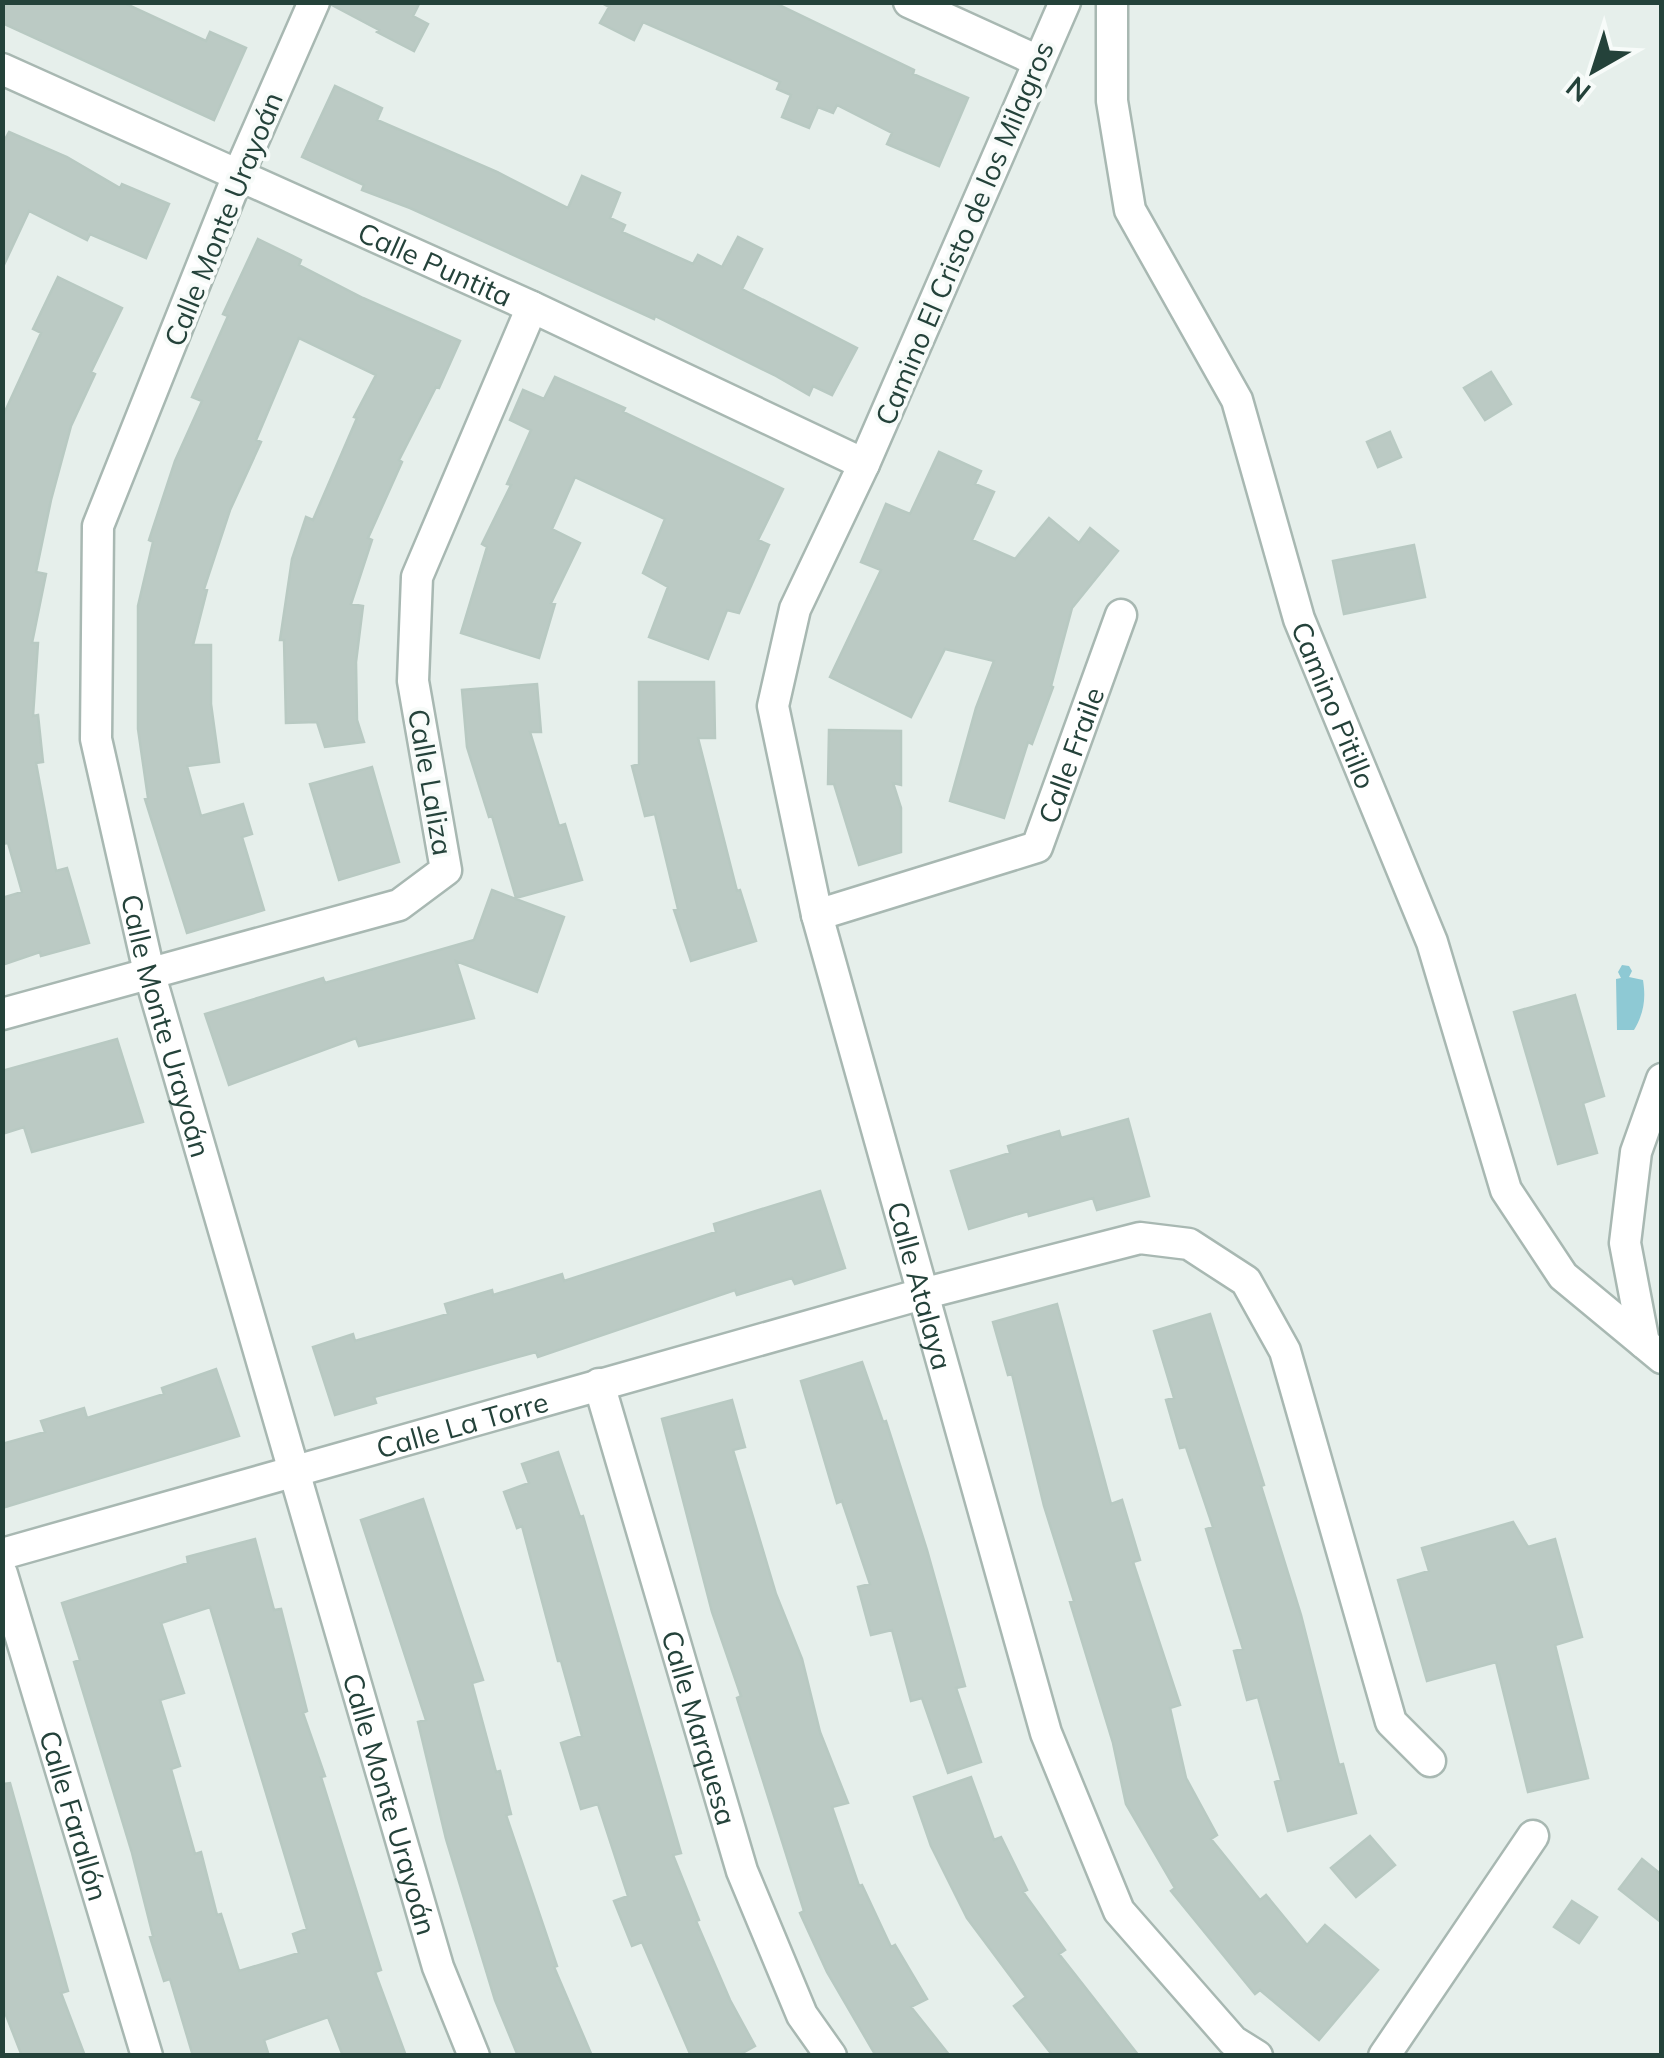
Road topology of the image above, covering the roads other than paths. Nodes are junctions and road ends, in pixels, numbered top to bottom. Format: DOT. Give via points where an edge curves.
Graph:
graph roads {
  1 [pos="314,2"];
  2 [pos="909,2"];
  3 [pos="1064,2"];
  4 [pos="1112,2"];
  5 [pos="1038,62"];
  6 [pos="2,69"];
  7 [pos="239,173"];
  8 [pos="532,307"];
  9 [pos="864,464"];
  10 [pos="1121,615"];
  11 [pos="817,915"];
  12 [pos="149,972"];
  13 [pos="2,1014"];
  14 [pos="1662,1080"];
  15 [pos="922,1294"];
  16 [pos="1653,1350"];
  17 [pos="599,1384"];
  18 [pos="295,1471"];
  19 [pos="2,1554"];
  20 [pos="2,1574"];
  21 [pos="1430,1761"];
  22 [pos="1533,1836"];
  23 [pos="147,2056"];
  24 [pos="474,2056"];
  25 [pos="831,2056"];
  26 [pos="1257,2056"];
  27 [pos="1384,2056"];
  1 -- 7 [label="street, Calle Monte Urayoán"];
  2 -- 5 [label="street"];
  3 -- 5 [label="street, Camino El Cristo de los Milagros"];
  4 -- 16 [label="street, Camino Pitillo" via="1112,100 1130,210 1237,400 1298,619 1432,942 1506,1190 1563,1276"];
  5 -- 9 [label="street, Camino El Cristo de los Milagros"];
  6 -- 7 [label="street, Calle Puntita"];
  7 -- 8 [label="street, Calle Puntita"];
  7 -- 12 [label="street, Calle Monte Urayoán" via="98,526 96,740"];
  8 -- 9 [label="street, Calle Puntita"];
  8 -- 12 [label="street, Calle Laliza" via="417,576 413,681 446,870 399,905"];
  9 -- 11 [label="street, Calle Atalaya" via="795,609 773,706"];
  10 -- 11 [label="street, Calle Fraile" via="1037,846"];
  11 -- 15 [label="street, Calle Atalaya"];
  12 -- 13 [label="street, Calle Laliza"];
  12 -- 18 [label="street, Calle Monte Urayoán"];
  14 -- 16 [label="street" via="1636,1152 1625,1243"];
  15 -- 17 [label="street, Calle La Torre"];
  15 -- 21 [label="street, Calle La Torre" via="1140,1238 1189,1244 1246,1282 1285,1351 1391,1722"];
  15 -- 26 [label="street, Calle Atalaya" via="1046,1733 1119,1911 1233,2041"];
  17 -- 18 [label="street, Calle La Torre"];
  17 -- 25 [label="street, Calle Marquesa" via="742,1871 802,2015"];
  18 -- 19 [label="street, Calle La Torre"];
  18 -- 24 [label="street, Calle Monte Urayoán" via="438,1967"];
  20 -- 23 [label="street, Calle Farallón"];
  22 -- 27 [label="street"];
}
